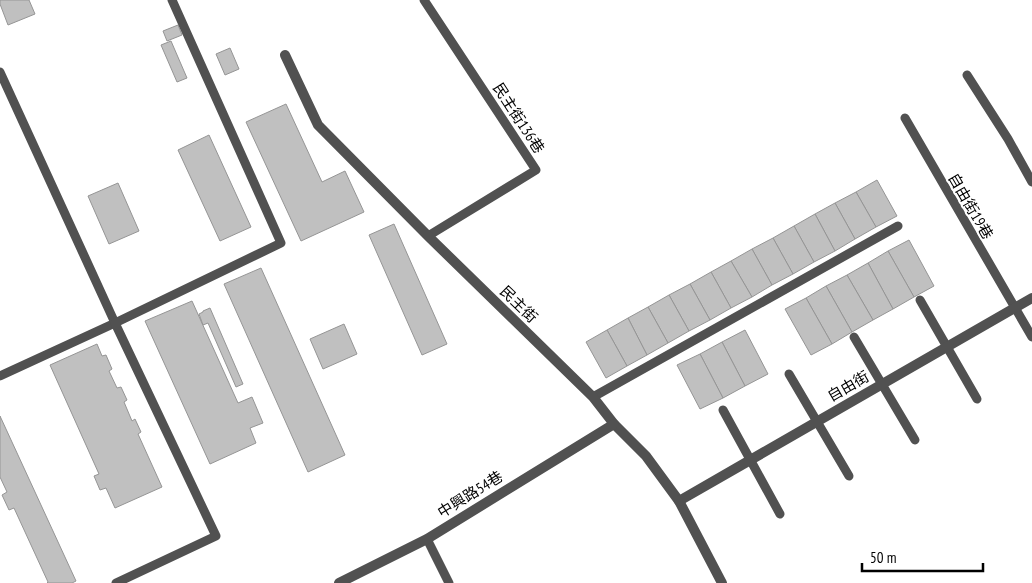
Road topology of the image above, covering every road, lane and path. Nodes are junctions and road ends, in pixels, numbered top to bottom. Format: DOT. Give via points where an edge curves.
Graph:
graph roads {
  1 [pos="172,0"];
  2 [pos="424,0"];
  3 [pos="285,55"];
  4 [pos="0,72"];
  5 [pos="967,75"];
  6 [pos="905,118"];
  7 [pos="1032,182"];
  8 [pos="898,226"];
  9 [pos="428,236"];
  10 [pos="1032,298"];
  11 [pos="920,300"];
  12 [pos="1014,308"];
  13 [pos="115,323"];
  14 [pos="854,336"];
  15 [pos="1032,337"];
  16 [pos="946,347"];
  17 [pos="789,374"];
  18 [pos="0,376"];
  19 [pos="882,384"];
  20 [pos="593,397"];
  21 [pos="976,400"];
  22 [pos="723,410"];
  23 [pos="816,421"];
  24 [pos="614,424"];
  25 [pos="915,440"];
  26 [pos="750,460"];
  27 [pos="849,476"];
  28 [pos="679,501"];
  29 [pos="780,514"];
  30 [pos="426,539"];
  31 [pos="116,583"];
  32 [pos="339,583"];
  33 [pos="449,583"];
  34 [pos="722,583"];
  1 -- 13 [label="lane" via="281,243"];
  2 -- 9 [label="lane, 民主街136巷" via="536,170"];
  3 -- 9 [label="street, 民主街" via="318,125"];
  4 -- 13 [label="lane"];
  5 -- 7 [label="lane"];
  6 -- 12 [label="lane, 自由街19巷"];
  8 -- 20 [label="lane"];
  9 -- 20 [label="street, 民主街"];
  10 -- 12 [label="street, 自由街"];
  11 -- 16 [label="lane"];
  12 -- 15 [label="lane, 自由街19巷"];
  12 -- 16 [label="street, 自由街"];
  13 -- 18 [label="lane"];
  13 -- 31 [label="lane" via="216,536"];
  14 -- 19 [label="lane"];
  16 -- 19 [label="street, 自由街"];
  16 -- 21 [label="lane"];
  17 -- 23 [label="lane"];
  19 -- 23 [label="street, 自由街"];
  19 -- 25 [label="lane"];
  20 -- 24 [label="street, 民主街"];
  22 -- 26 [label="lane"];
  23 -- 26 [label="street, 自由街"];
  23 -- 27 [label="lane"];
  24 -- 28 [label="street, 民主街" via="646,456"];
  24 -- 30 [label="street, 中興路54巷"];
  26 -- 28 [label="street, 自由街"];
  26 -- 29 [label="lane"];
  28 -- 34 [label="street, 民主街"];
  30 -- 32 [label="street, 中興路54巷"];
  30 -- 33 [label="lane"];
}
